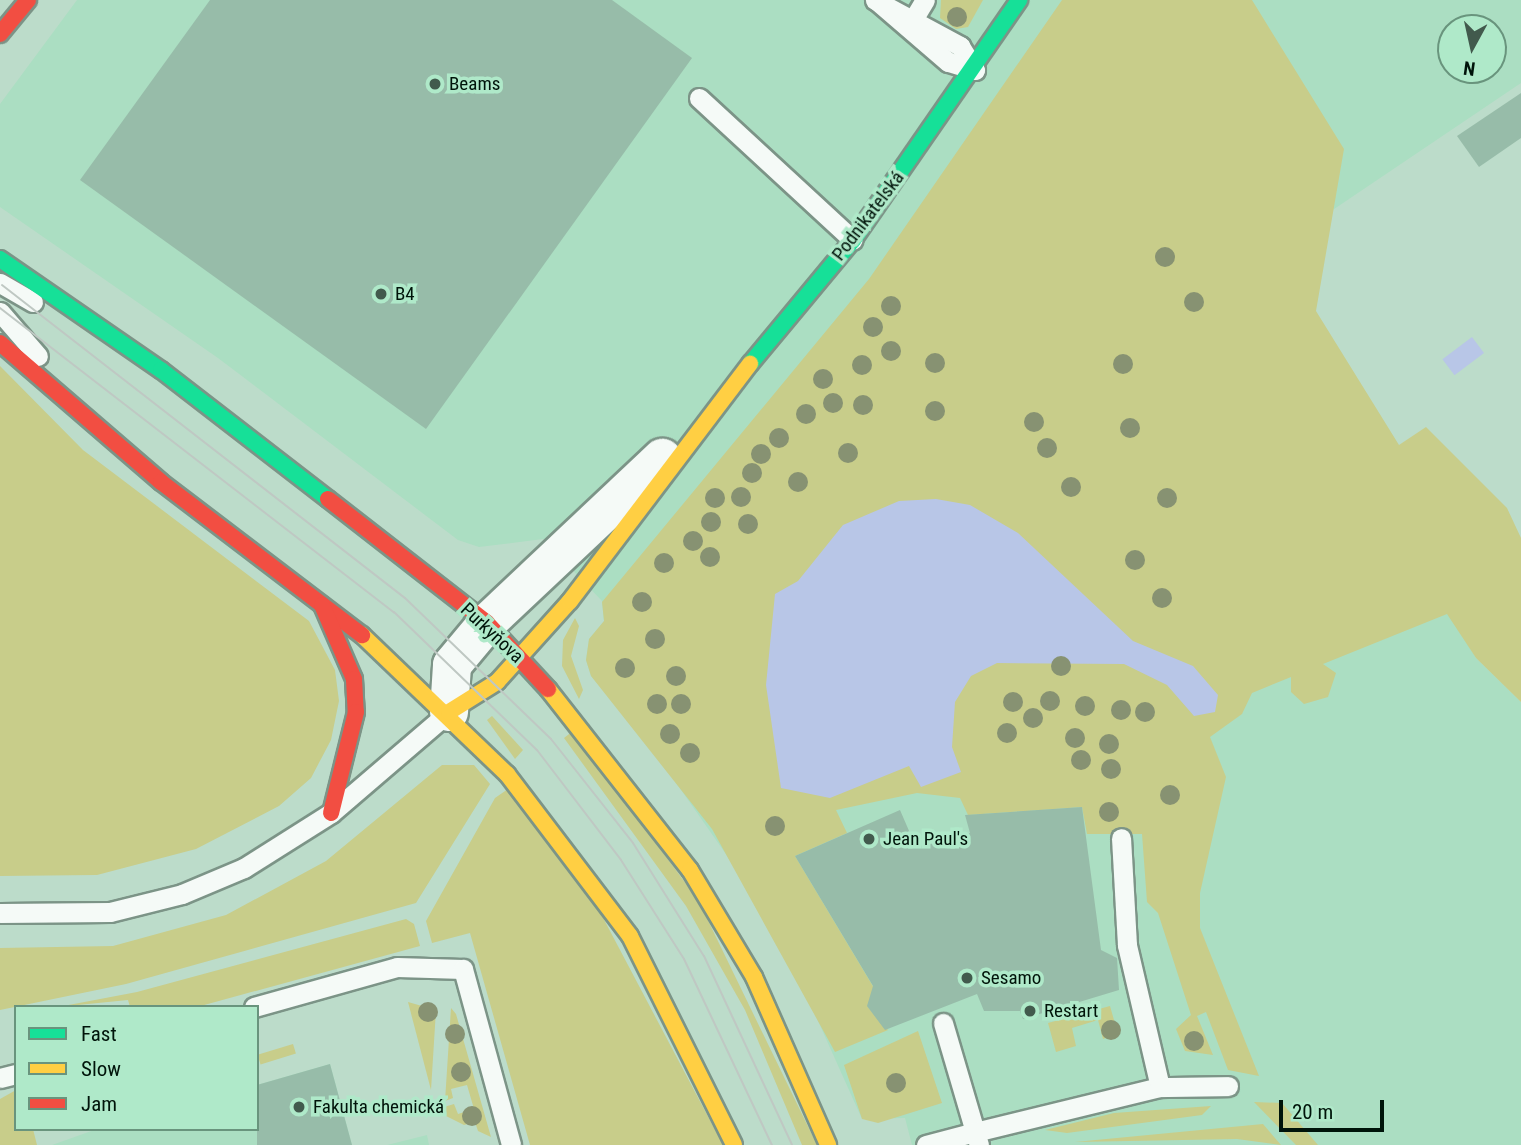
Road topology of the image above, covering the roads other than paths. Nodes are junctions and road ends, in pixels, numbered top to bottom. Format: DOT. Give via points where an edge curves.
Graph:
graph roads {
  1 [pos="28,0"];
  2 [pos="875,0"];
  3 [pos="925,0"];
  4 [pos="1018,0"];
  5 [pos="914,18"];
  6 [pos="0,34"];
  7 [pos="975,70"];
  8 [pos="699,98"];
  9 [pos="853,240"];
  10 [pos="0,259"];
  11 [pos="0,283"];
  12 [pos="0,312"];
  13 [pos="0,343"];
  14 [pos="161,370"];
  15 [pos="702,421"];
  16 [pos="90,424"];
  17 [pos="321,603"];
  18 [pos="476,637"];
  19 [pos="521,659"];
  20 [pos="449,712"];
  21 [pos="331,813"];
  22 [pos="1121,838"];
  23 [pos="0,913"];
  24 [pos="259,1006"];
  25 [pos="943,1023"];
  26 [pos="1228,1086"];
  27 [pos="1160,1087"];
  28 [pos="977,1138"];
  29 [pos="511,1145"];
  30 [pos="734,1145"];
  31 [pos="828,1145"];
  32 [pos="926,1145"];
  1 -- 6 [label="main road"];
  2 -- 5 [label="lane"];
  2 -- 7 [label="lane" via="948,62"];
  3 -- 5 [label="lane"];
  4 -- 7 [label="main road, Podnikatelská"];
  5 -- 7 [label="lane" via="960,46"];
  7 -- 9 [label="main road, Podnikatelská"];
  8 -- 9 [label="lane"];
  9 -- 15 [label="main road, Podnikatelská"];
  10 -- 14 [label="main road, Purkyňova"];
  11 -- 14 [label="lane"];
  12 -- 16 [label="lane"];
  13 -- 16 [label="main road"];
  14 -- 18 [label="main road, Purkyňova"];
  15 -- 18 [label="street, Podnikatelská"];
  15 -- 19 [label="main road, Podnikatelská"];
  16 -- 17 [label="main road"];
  17 -- 20 [label="main road"];
  17 -- 21 [label="main road" via="354,679 356,712"];
  18 -- 19 [label="main road, Purkyňova"];
  18 -- 20 [label="street" via="452,665"];
  19 -- 20 [label="main road, Podnikatelská" via="497,682"];
  19 -- 31 [label="main road, Purkyňova" via="573,717 690,870 754,977"];
  20 -- 21 [label="lane"];
  20 -- 30 [label="main road" via="572,853 630,936"];
  21 -- 23 [label="lane" via="244,868 182,894 110,912"];
  22 -- 27 [label="lane" via="1127,946"];
  24 -- 29 [label="lane" via="397,967 463,969"];
  25 -- 28 [label="lane"];
  26 -- 27 [label="lane"];
  27 -- 28 [label="lane"];
  28 -- 32 [label="lane"];
}
